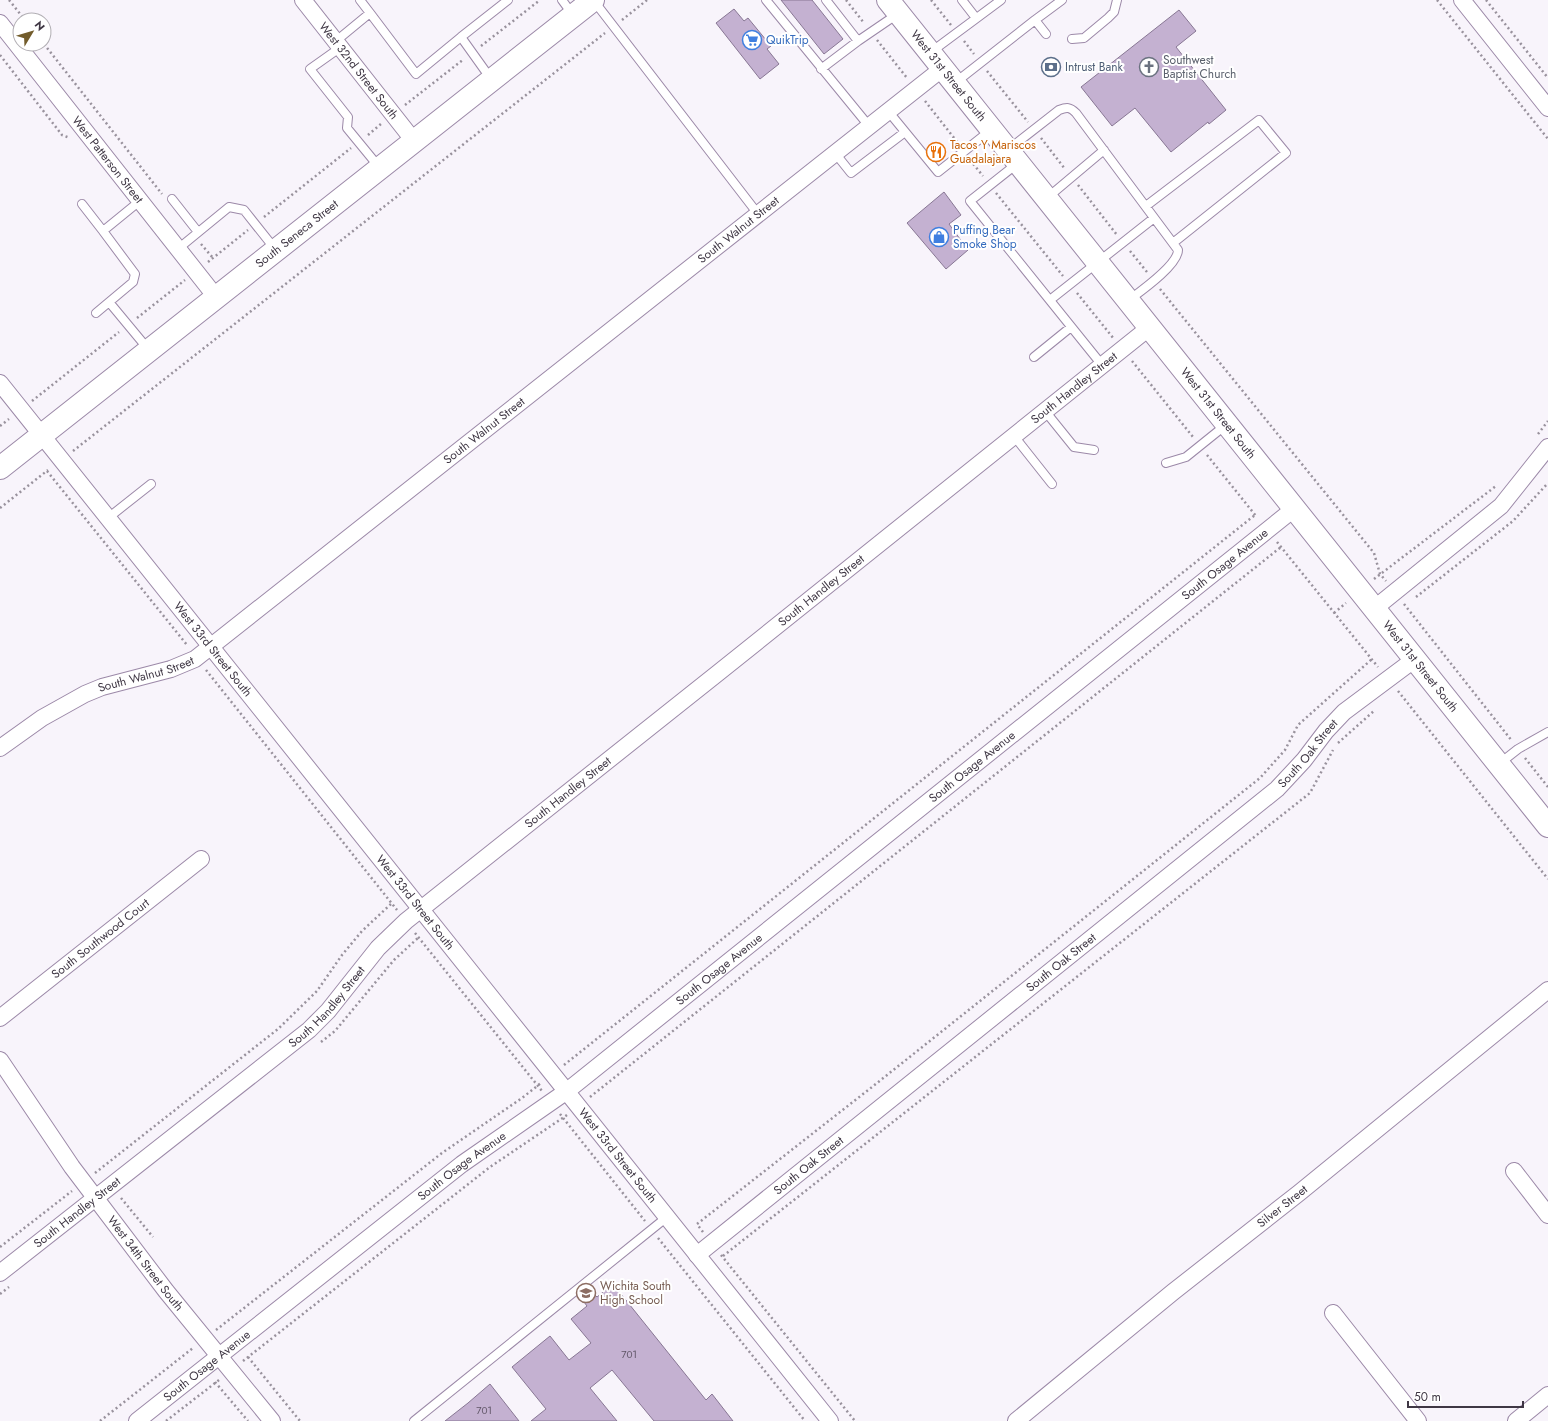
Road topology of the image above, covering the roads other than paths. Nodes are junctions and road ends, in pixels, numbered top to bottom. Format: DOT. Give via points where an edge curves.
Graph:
graph roads {
  1 [pos="304,0"];
  2 [pos="360,0"];
  3 [pos="508,0"];
  4 [pos="593,0"];
  5 [pos="766,0"];
  6 [pos="826,0"];
  7 [pos="962,0"];
  8 [pos="1001,0"];
  9 [pos="1062,0"];
  10 [pos="1117,0"];
  11 [pos="1462,0"];
  12 [pos="893,6"];
  13 [pos="568,8"];
  14 [pos="370,13"];
  15 [pos="976,18"];
  16 [pos="1036,20"];
  17 [pos="0,23"];
  18 [pos="1046,34"];
  19 [pos="461,37"];
  20 [pos="1072,39"];
  21 [pos="858,41"];
  22 [pos="338,44"];
  23 [pos="942,68"];
  24 [pos="821,69"];
  25 [pos="491,80"];
  26 [pos="1548,108"];
  27 [pos="888,111"];
  28 [pos="869,126"];
  29 [pos="992,129"];
  30 [pos="905,132"];
  31 [pos="414,140"];
  32 [pos="1104,150"];
  33 [pos="834,153"];
  34 [pos="1013,156"];
  35 [pos="379,168"];
  36 [pos="169,198"];
  37 [pos="1047,198"];
  38 [pos="141,200"];
  39 [pos="82,204"];
  40 [pos="1146,206"];
  41 [pos="758,214"];
  42 [pos="1154,218"];
  43 [pos="103,231"];
  44 [pos="196,233"];
  45 [pos="1173,243"];
  46 [pos="179,248"];
  47 [pos="276,250"];
  48 [pos="1098,262"];
  49 [pos="216,297"];
  50 [pos="1050,300"];
  51 [pos="1129,301"];
  52 [pos="109,302"];
  53 [pos="96,313"];
  54 [pos="1071,327"];
  55 [pos="1150,327"];
  56 [pos="149,350"];
  57 [pos="1034,357"];
  58 [pos="1102,365"];
  59 [pos="0,383"];
  60 [pos="1044,411"];
  61 [pos="1228,424"];
  62 [pos="41,435"];
  63 [pos="1014,436"];
  64 [pos="1548,447"];
  65 [pos="1094,450"];
  66 [pos="1166,462"];
  67 [pos="0,468"];
  68 [pos="151,484"];
  69 [pos="1052,484"];
  70 [pos="1295,508"];
  71 [pos="108,518"];
  72 [pos="1374,608"];
  73 [pos="210,647"];
  74 [pos="1415,659"];
  75 [pos="1548,732"];
  76 [pos="0,748"];
  77 [pos="1498,764"];
  78 [pos="1548,826"];
  79 [pos="201,859"];
  80 [pos="421,909"];
  81 [pos="1548,990"];
  82 [pos="0,1018"];
  83 [pos="0,1060"];
  84 [pos="566,1091"];
  85 [pos="1514,1171"];
  86 [pos="96,1198"];
  87 [pos="1548,1215"];
  88 [pos="666,1216"];
  89 [pos="697,1255"];
  90 [pos="0,1272"];
  91 [pos="1333,1313"];
  92 [pos="220,1357"];
  93 [pos="1548,1395"];
  94 [pos="137,1421"];
  95 [pos="272,1421"];
  96 [pos="414,1421"];
  97 [pos="830,1421"];
  98 [pos="1016,1421"];
  99 [pos="1418,1421"];
  100 [pos="1516,1421"];
  1 -- 22 [label="street, West 32nd Street South"];
  2 -- 14 [label="lane"];
  3 -- 19 [label="lane"];
  4 -- 13 [label="street, South Seneca Street"];
  4 -- 41 [label="lane"];
  5 -- 24 [label="lane"];
  6 -- 21 [label="lane"];
  7 -- 15 [label="lane"];
  8 -- 15 [label="lane"];
  9 -- 16 [label="lane"];
  10 -- 20 [label="lane" via="1114,12 1108,18 1084,38"];
  11 -- 26 [label="street"];
  12 -- 21 [label="lane"];
  12 -- 23 [label="street, West 31st Street South"];
  13 -- 25 [label="street, South Seneca Street"];
  14 -- 19 [label="lane" via="416,74"];
  14 -- 22 [label="lane"];
  15 -- 23 [label="lane" via="956,32"];
  16 -- 18 [label="lane"];
  16 -- 23 [label="lane" via="981,63"];
  17 -- 38 [label="street, West Patterson Street"];
  19 -- 25 [label="lane"];
  21 -- 24 [label="lane"];
  22 -- 31 [label="street, West 32nd Street South"];
  22 -- 35 [label="lane" via="310,70 348,117 348,128"];
  23 -- 27 [label="street, South Walnut Street"];
  23 -- 29 [label="street, West 31st Street South"];
  24 -- 28 [label="lane"];
  25 -- 31 [label="street, South Seneca Street"];
  27 -- 28 [label="street, South Walnut Street"];
  27 -- 30 [label="lane"];
  28 -- 33 [label="street, South Walnut Street"];
  29 -- 30 [label="lane" via="938,172"];
  29 -- 34 [label="street, West 31st Street South"];
  30 -- 33 [label="lane" via="851,173"];
  31 -- 35 [label="street, South Seneca Street"];
  32 -- 34 [label="lane" via="1072,108 1068,107 1059,110 1034,130"];
  32 -- 37 [label="lane"];
  32 -- 40 [label="lane"];
  33 -- 41 [label="street, South Walnut Street"];
  34 -- 37 [label="street, West 31st Street South"];
  34 -- 50 [label="lane" via="970,201"];
  35 -- 47 [label="street, South Seneca Street"];
  36 -- 44 [label="lane"];
  37 -- 48 [label="street, West 31st Street South"];
  38 -- 43 [label="lane"];
  38 -- 46 [label="street, West Patterson Street"];
  39 -- 43 [label="lane"];
  40 -- 42 [label="lane"];
  40 -- 45 [label="lane" via="1258,120 1286,153"];
  41 -- 73 [label="street, South Walnut Street"];
  42 -- 45 [label="lane"];
  42 -- 48 [label="lane"];
  43 -- 52 [label="lane" via="135,274 133,282"];
  44 -- 46 [label="lane"];
  44 -- 47 [label="lane" via="229,207 244,210"];
  45 -- 51 [label="lane" via="1178,250 1173,263"];
  46 -- 49 [label="street, West Patterson Street"];
  47 -- 49 [label="street, South Seneca Street"];
  48 -- 50 [label="lane"];
  48 -- 51 [label="street, West 31st Street South"];
  49 -- 56 [label="street, South Seneca Street"];
  50 -- 54 [label="lane"];
  51 -- 55 [label="street, West 31st Street South"];
  52 -- 53 [label="lane"];
  52 -- 56 [label="lane"];
  54 -- 57 [label="lane"];
  54 -- 58 [label="lane"];
  55 -- 58 [label="street, South Handley Street"];
  55 -- 61 [label="street, West 31st Street South"];
  56 -- 62 [label="street, South Seneca Street"];
  58 -- 60 [label="street, South Handley Street"];
  59 -- 62 [label="street, West 33rd Street South"];
  60 -- 63 [label="street, South Handley Street"];
  60 -- 65 [label="lane" via="1074,447"];
  61 -- 66 [label="lane" via="1186,457"];
  61 -- 70 [label="street, West 31st Street South"];
  62 -- 67 [label="street, South Seneca Street"];
  62 -- 71 [label="street, West 33rd Street South"];
  63 -- 69 [label="lane"];
  63 -- 80 [label="street, South Handley Street"];
  64 -- 72 [label="street" via="1501,506"];
  68 -- 71 [label="lane"];
  70 -- 72 [label="street, West 31st Street South"];
  70 -- 84 [label="street, South Osage Avenue"];
  71 -- 73 [label="street, West 33rd Street South"];
  72 -- 74 [label="street, West 31st Street South"];
  73 -- 76 [label="street, South Walnut Street" via="196,658 170,669 85,694 42,718"];
  73 -- 80 [label="street, West 33rd Street South"];
  74 -- 77 [label="street, West 31st Street South"];
  74 -- 89 [label="street, South Oak Street" via="1337,719 1304,760 1277,788"];
  75 -- 77 [label="lane"];
  77 -- 78 [label="street, West 31st Street South"];
  79 -- 82 [label="street, South Southwood Court"];
  80 -- 84 [label="street, West 33rd Street South"];
  80 -- 86 [label="street, South Handley Street" via="378,948 328,1011 309,1030"];
  81 -- 98 [label="street, Silver Street"];
  83 -- 86 [label="street, West 34th Street South"];
  84 -- 88 [label="street, West 33rd Street South"];
  84 -- 92 [label="street, South Osage Avenue" via="462,1164"];
  85 -- 87 [label="street"];
  86 -- 90 [label="street, South Handley Street"];
  86 -- 92 [label="street, West 34th Street South"];
  88 -- 89 [label="street, West 33rd Street South"];
  88 -- 96 [label="lane"];
  89 -- 97 [label="street, West 33rd Street South"];
  91 -- 99 [label="street"];
  92 -- 94 [label="street, South Osage Avenue"];
  92 -- 95 [label="street, West 34th Street South"];
  93 -- 100 [label="street"];
}
